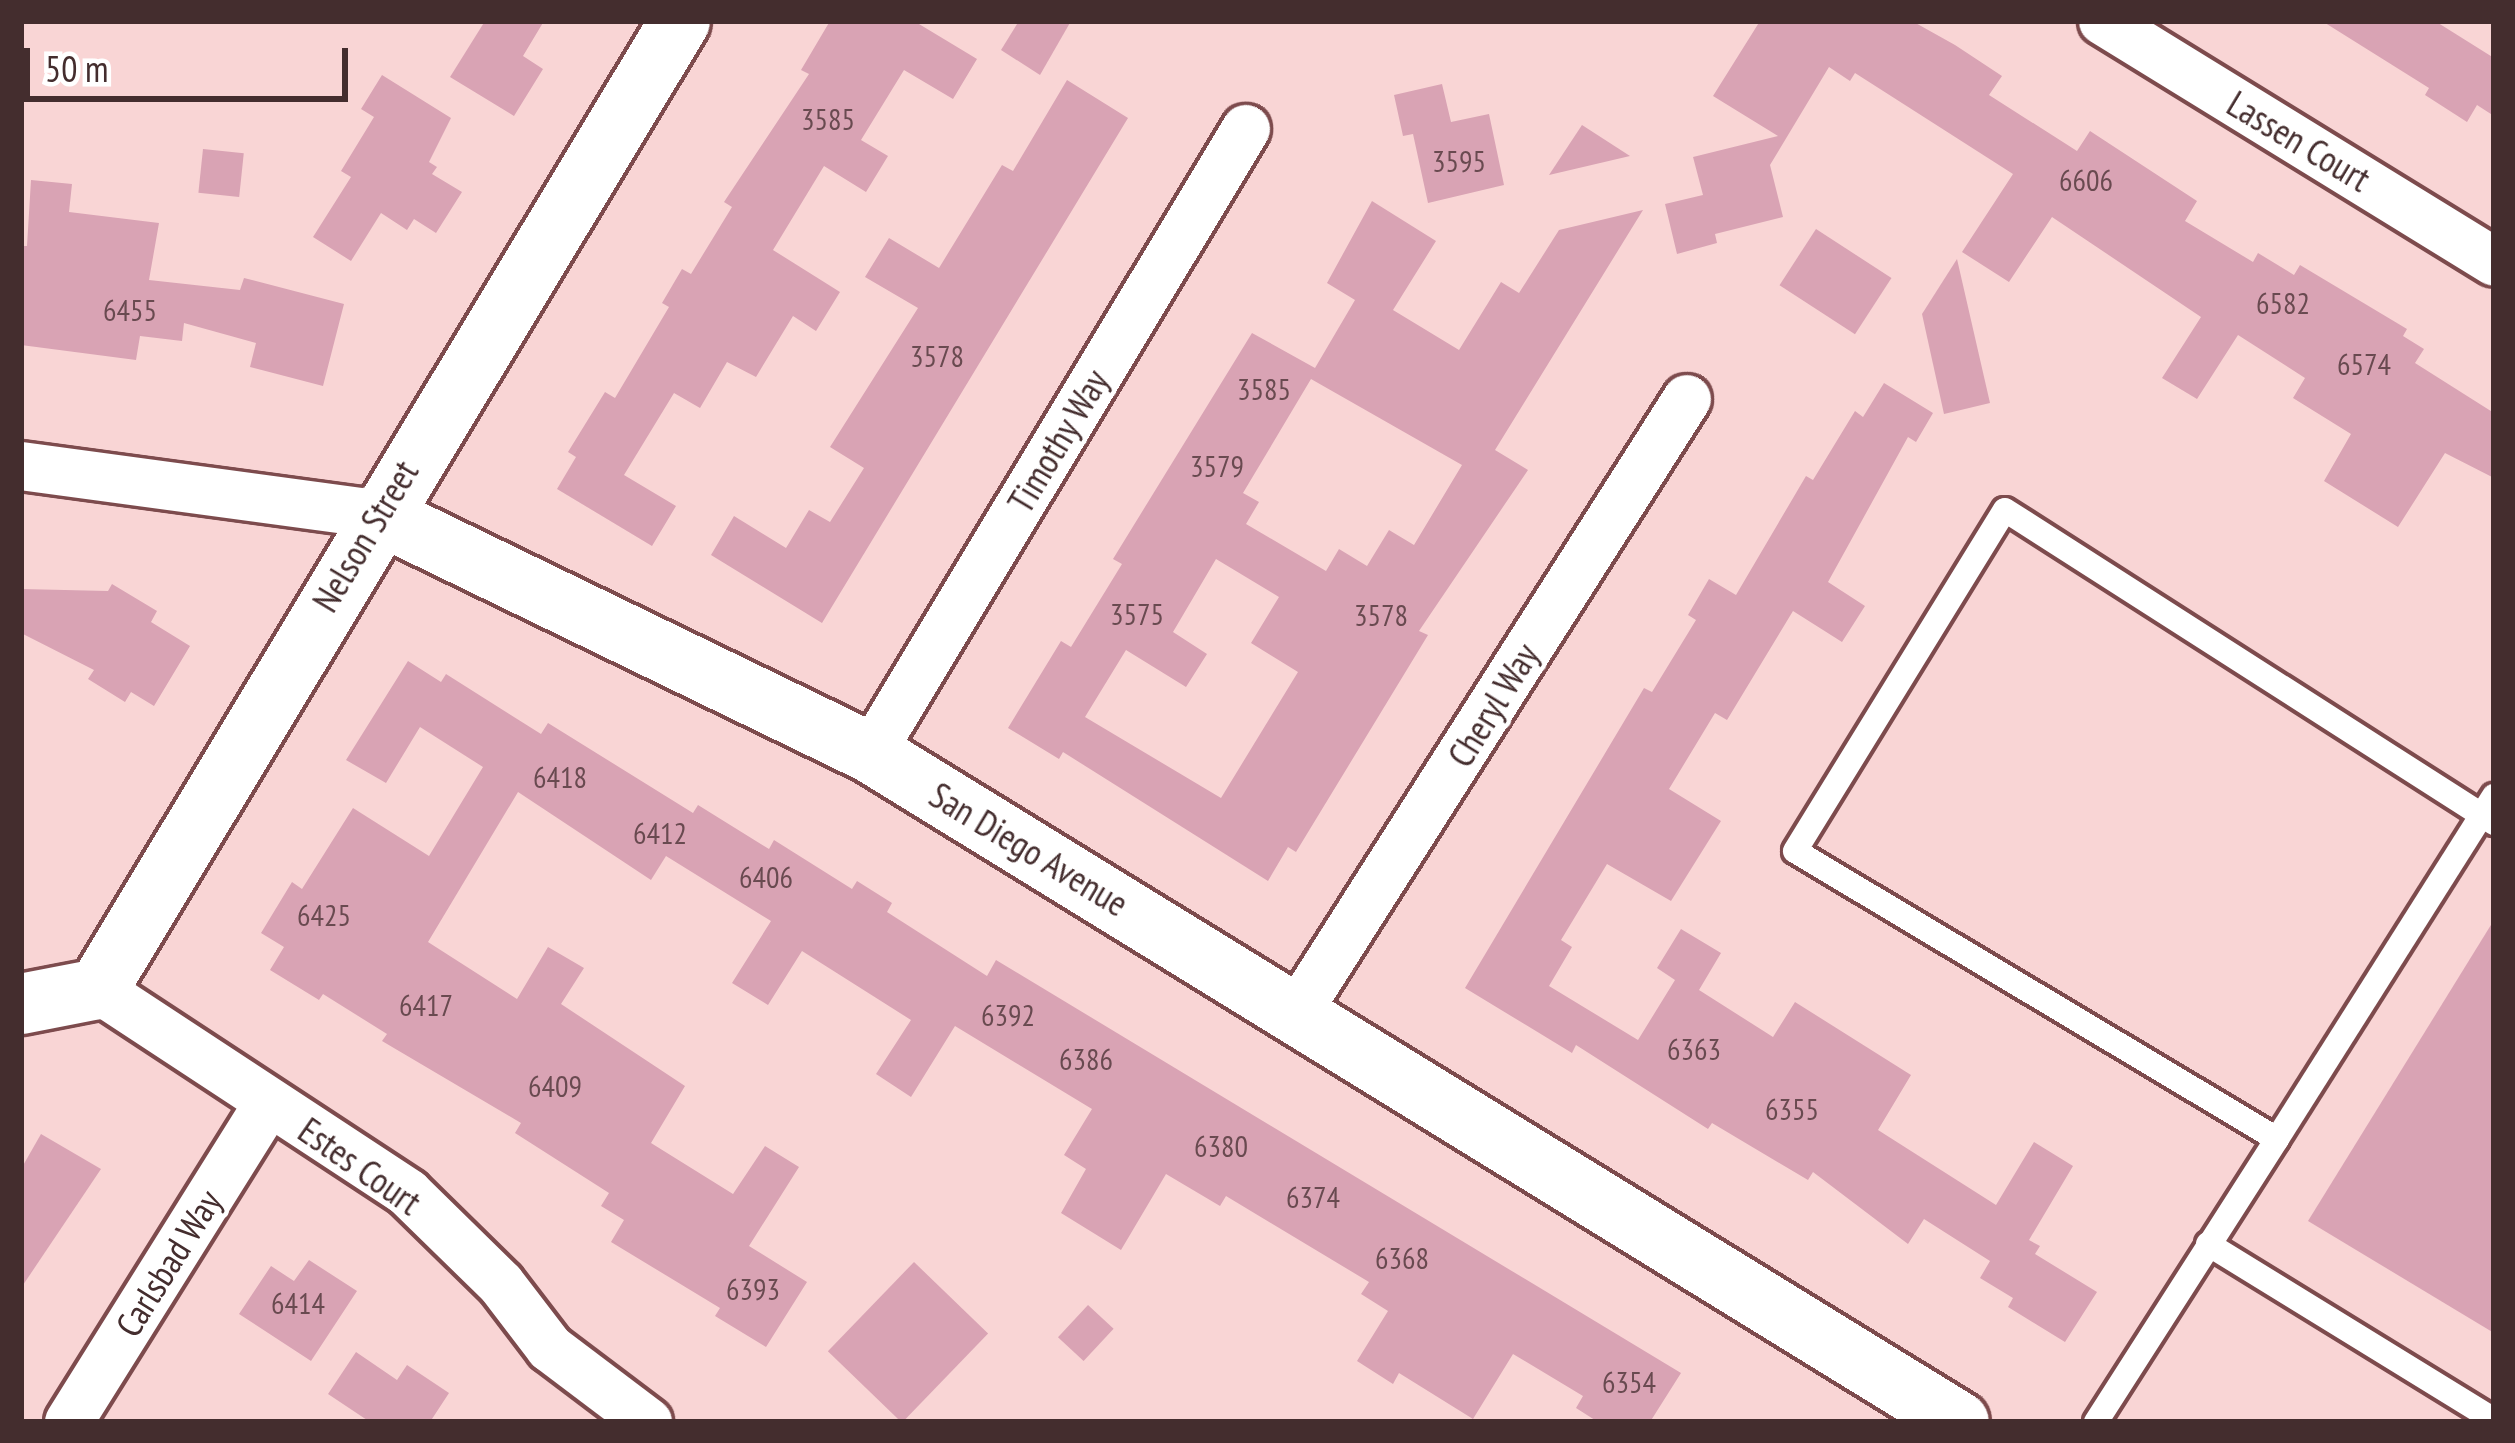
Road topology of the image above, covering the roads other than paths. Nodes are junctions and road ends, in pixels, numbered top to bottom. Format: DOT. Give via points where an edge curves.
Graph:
graph roads {
  1 [pos="680,21"];
  2 [pos="2103,21"];
  3 [pos="1246,129"];
  4 [pos="2494,262"];
  5 [pos="1687,399"];
  6 [pos="21,466"];
  7 [pos="378,514"];
  8 [pos="871,753"];
  9 [pos="2490,811"];
  10 [pos="98,989"];
  11 [pos="21,1004"];
  12 [pos="1298,1011"];
  13 [pos="268,1103"];
  14 [pos="2277,1139"];
  15 [pos="2208,1244"];
  16 [pos="2494,1420"];
  17 [pos="69,1422"];
  18 [pos="648,1422"];
  19 [pos="1959,1422"];
  20 [pos="2096,1422"];
  1 -- 7 [label="street, Nelson Street"];
  2 -- 4 [label="street, Lassen Court"];
  3 -- 8 [label="street, Timothy Way"];
  5 -- 12 [label="street, Cheryl Way"];
  6 -- 7 [label="street, San Diego Avenue"];
  7 -- 8 [label="street, San Diego Avenue"];
  7 -- 10 [label="street, Nelson Street"];
  8 -- 12 [label="street, San Diego Avenue"];
  9 -- 14 [label="lane"];
  9 -- 14 [label="lane" via="2005,510 1796,851"];
  10 -- 11 [label="street"];
  10 -- 13 [label="street, Estes Court"];
  12 -- 19 [label="street, San Diego Avenue"];
  13 -- 17 [label="street, Carlsbad Way"];
  13 -- 18 [label="street, Estes Court" via="408,1193 501,1285 550,1348"];
  14 -- 15 [label="lane"];
  15 -- 16 [label="lane"];
  15 -- 20 [label="lane"];
}
